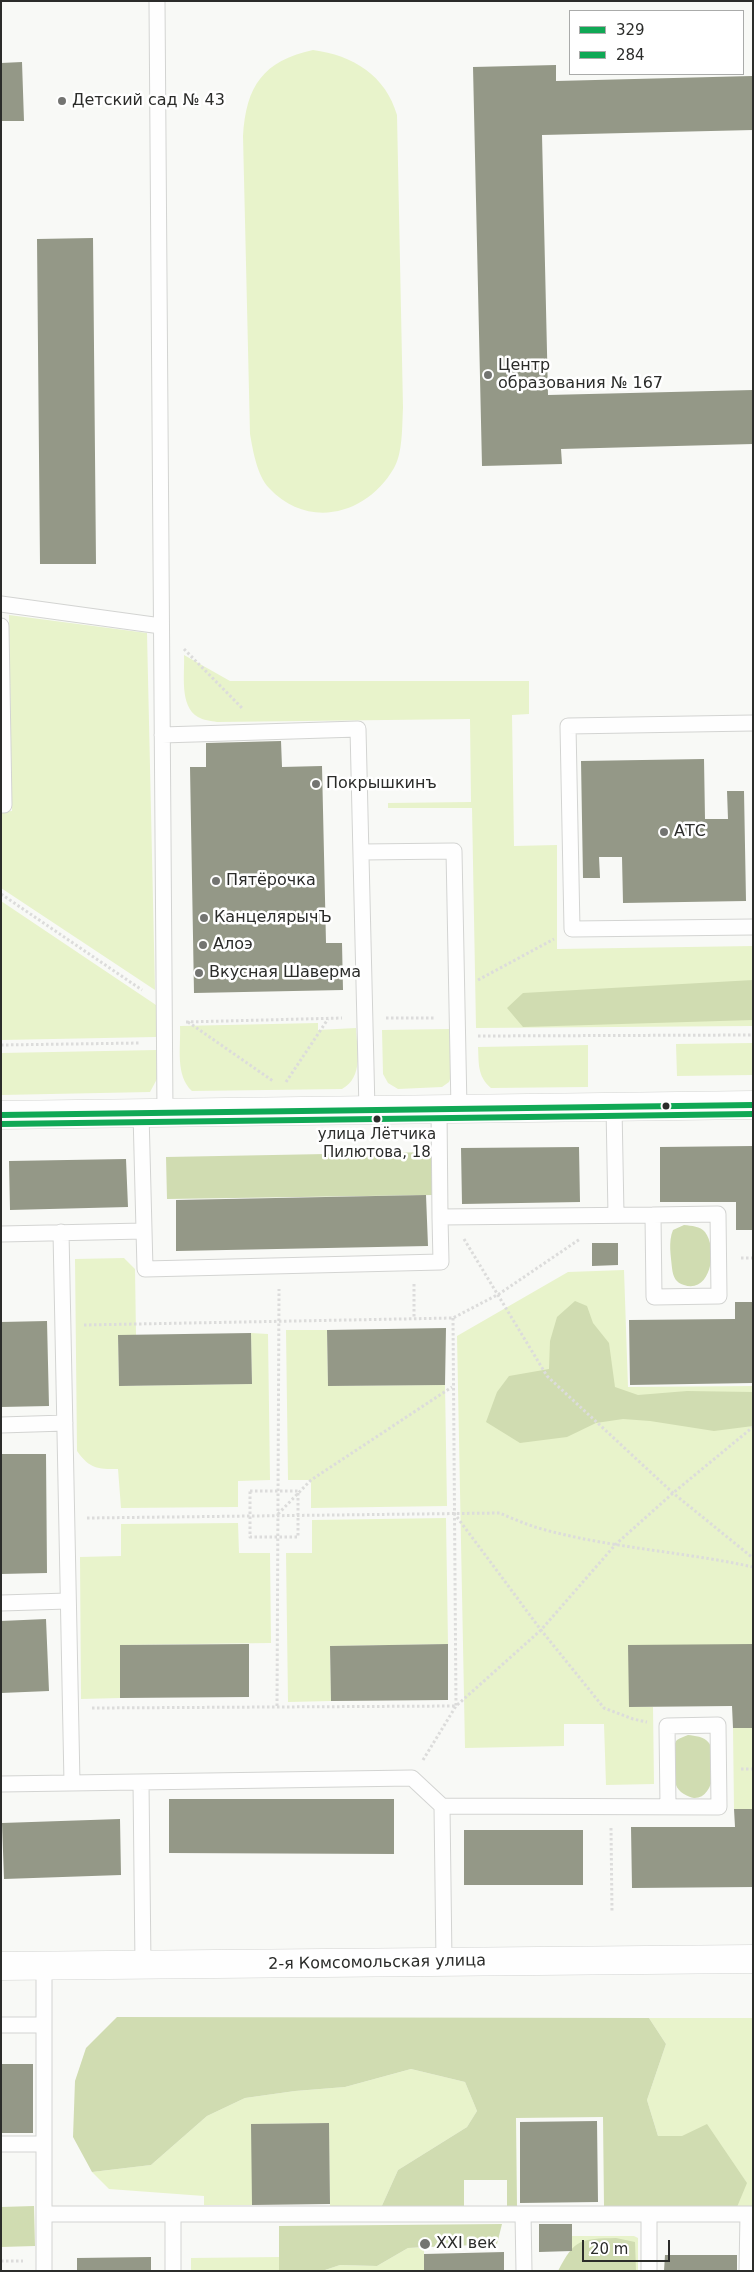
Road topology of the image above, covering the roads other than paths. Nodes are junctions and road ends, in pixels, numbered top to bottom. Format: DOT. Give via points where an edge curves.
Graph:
graph roads {
  1 [pos="157,1"];
  2 [pos="1,604"];
  3 [pos="1,626"];
  4 [pos="161,626"];
  5 [pos="753,723"];
  6 [pos="162,735"];
  7 [pos="1,806"];
  8 [pos="362,852"];
  9 [pos="753,927"];
  10 [pos="753,1105"];
  11 [pos="614,1107"];
  12 [pos="449,1109"];
  13 [pos="367,1110"];
  14 [pos="153,1113"];
  15 [pos="1,1115"];
  16 [pos="616,1215"];
  17 [pos="653,1215"];
  18 [pos="445,1217"];
  19 [pos="61,1232"];
  20 [pos="144,1232"];
  21 [pos="1,1234"];
  22 [pos="65,1423"];
  23 [pos="1,1424"];
  24 [pos="68,1601"];
  25 [pos="1,1603"];
  26 [pos="141,1782"];
  27 [pos="72,1783"];
  28 [pos="1,1784"];
  29 [pos="442,1806"];
  30 [pos="668,1806"];
  31 [pos="753,1959"];
  32 [pos="444,1962"];
  33 [pos="143,1965"];
  34 [pos="1,1966"];
  35 [pos="44,1966"];
  36 [pos="1,2025"];
  37 [pos="43,2025"];
  38 [pos="1,2144"];
  39 [pos="44,2144"];
  40 [pos="44,2214"];
  41 [pos="173,2214"];
  42 [pos="523,2214"];
  43 [pos="649,2214"];
  44 [pos="750,2214"];
  45 [pos="44,2271"];
  46 [pos="173,2271"];
  47 [pos="524,2271"];
  48 [pos="649,2271"];
  49 [pos="747,2271"];
  1 -- 4 [label="lane"];
  2 -- 4 [label="lane"];
  3 -- 7 [label="lane" via="4,805"];
  4 -- 6 [label="lane"];
  5 -- 9 [label="lane" via="568,726 572,929"];
  6 -- 8 [label="lane" via="358,729"];
  6 -- 14 [label="lane" via="164,1042"];
  8 -- 12 [label="lane" via="454,851 458,1018"];
  8 -- 13 [label="lane" via="358,1018"];
  10 -- 11 [label="street"];
  11 -- 12 [label="street"];
  11 -- 16 [label="lane"];
  12 -- 13 [label="street"];
  12 -- 18 [label="lane"];
  13 -- 14 [label="street"];
  14 -- 15 [label="street"];
  14 -- 20 [label="lane"];
  16 -- 17 [label="lane"];
  16 -- 18 [label="lane"];
  17 -- 17 [label="lane" via="654,1297 719,1296 718,1214"];
  18 -- 20 [label="lane" via="441,1262 145,1269"];
  19 -- 20 [label="lane"];
  19 -- 21 [label="lane"];
  19 -- 22 [label="lane"];
  22 -- 23 [label="lane"];
  22 -- 24 [label="lane"];
  24 -- 25 [label="lane"];
  24 -- 27 [label="lane"];
  26 -- 27 [label="lane"];
  26 -- 29 [label="lane" via="412,1778"];
  26 -- 33 [label="lane"];
  27 -- 28 [label="lane"];
  29 -- 30 [label="lane"];
  29 -- 32 [label="lane"];
  30 -- 30 [label="lane" via="719,1807 718,1725 667,1726"];
  31 -- 32 [label="street, 2-я Комсомольская улица"];
  32 -- 33 [label="street, 2-я Комсомольская улица"];
  33 -- 35 [label="street, 2-я Комсомольская улица"];
  34 -- 35 [label="street, 2-я Комсомольская улица"];
  35 -- 37 [label="lane"];
  36 -- 37 [label="lane"];
  37 -- 39 [label="lane"];
  38 -- 39 [label="lane"];
  39 -- 40 [label="lane"];
  40 -- 41 [label="lane"];
  40 -- 45 [label="lane"];
  41 -- 42 [label="lane"];
  41 -- 46 [label="lane"];
  42 -- 43 [label="lane"];
  42 -- 47 [label="lane"];
  43 -- 44 [label="lane"];
  43 -- 48 [label="lane"];
  44 -- 49 [label="lane"];
}
